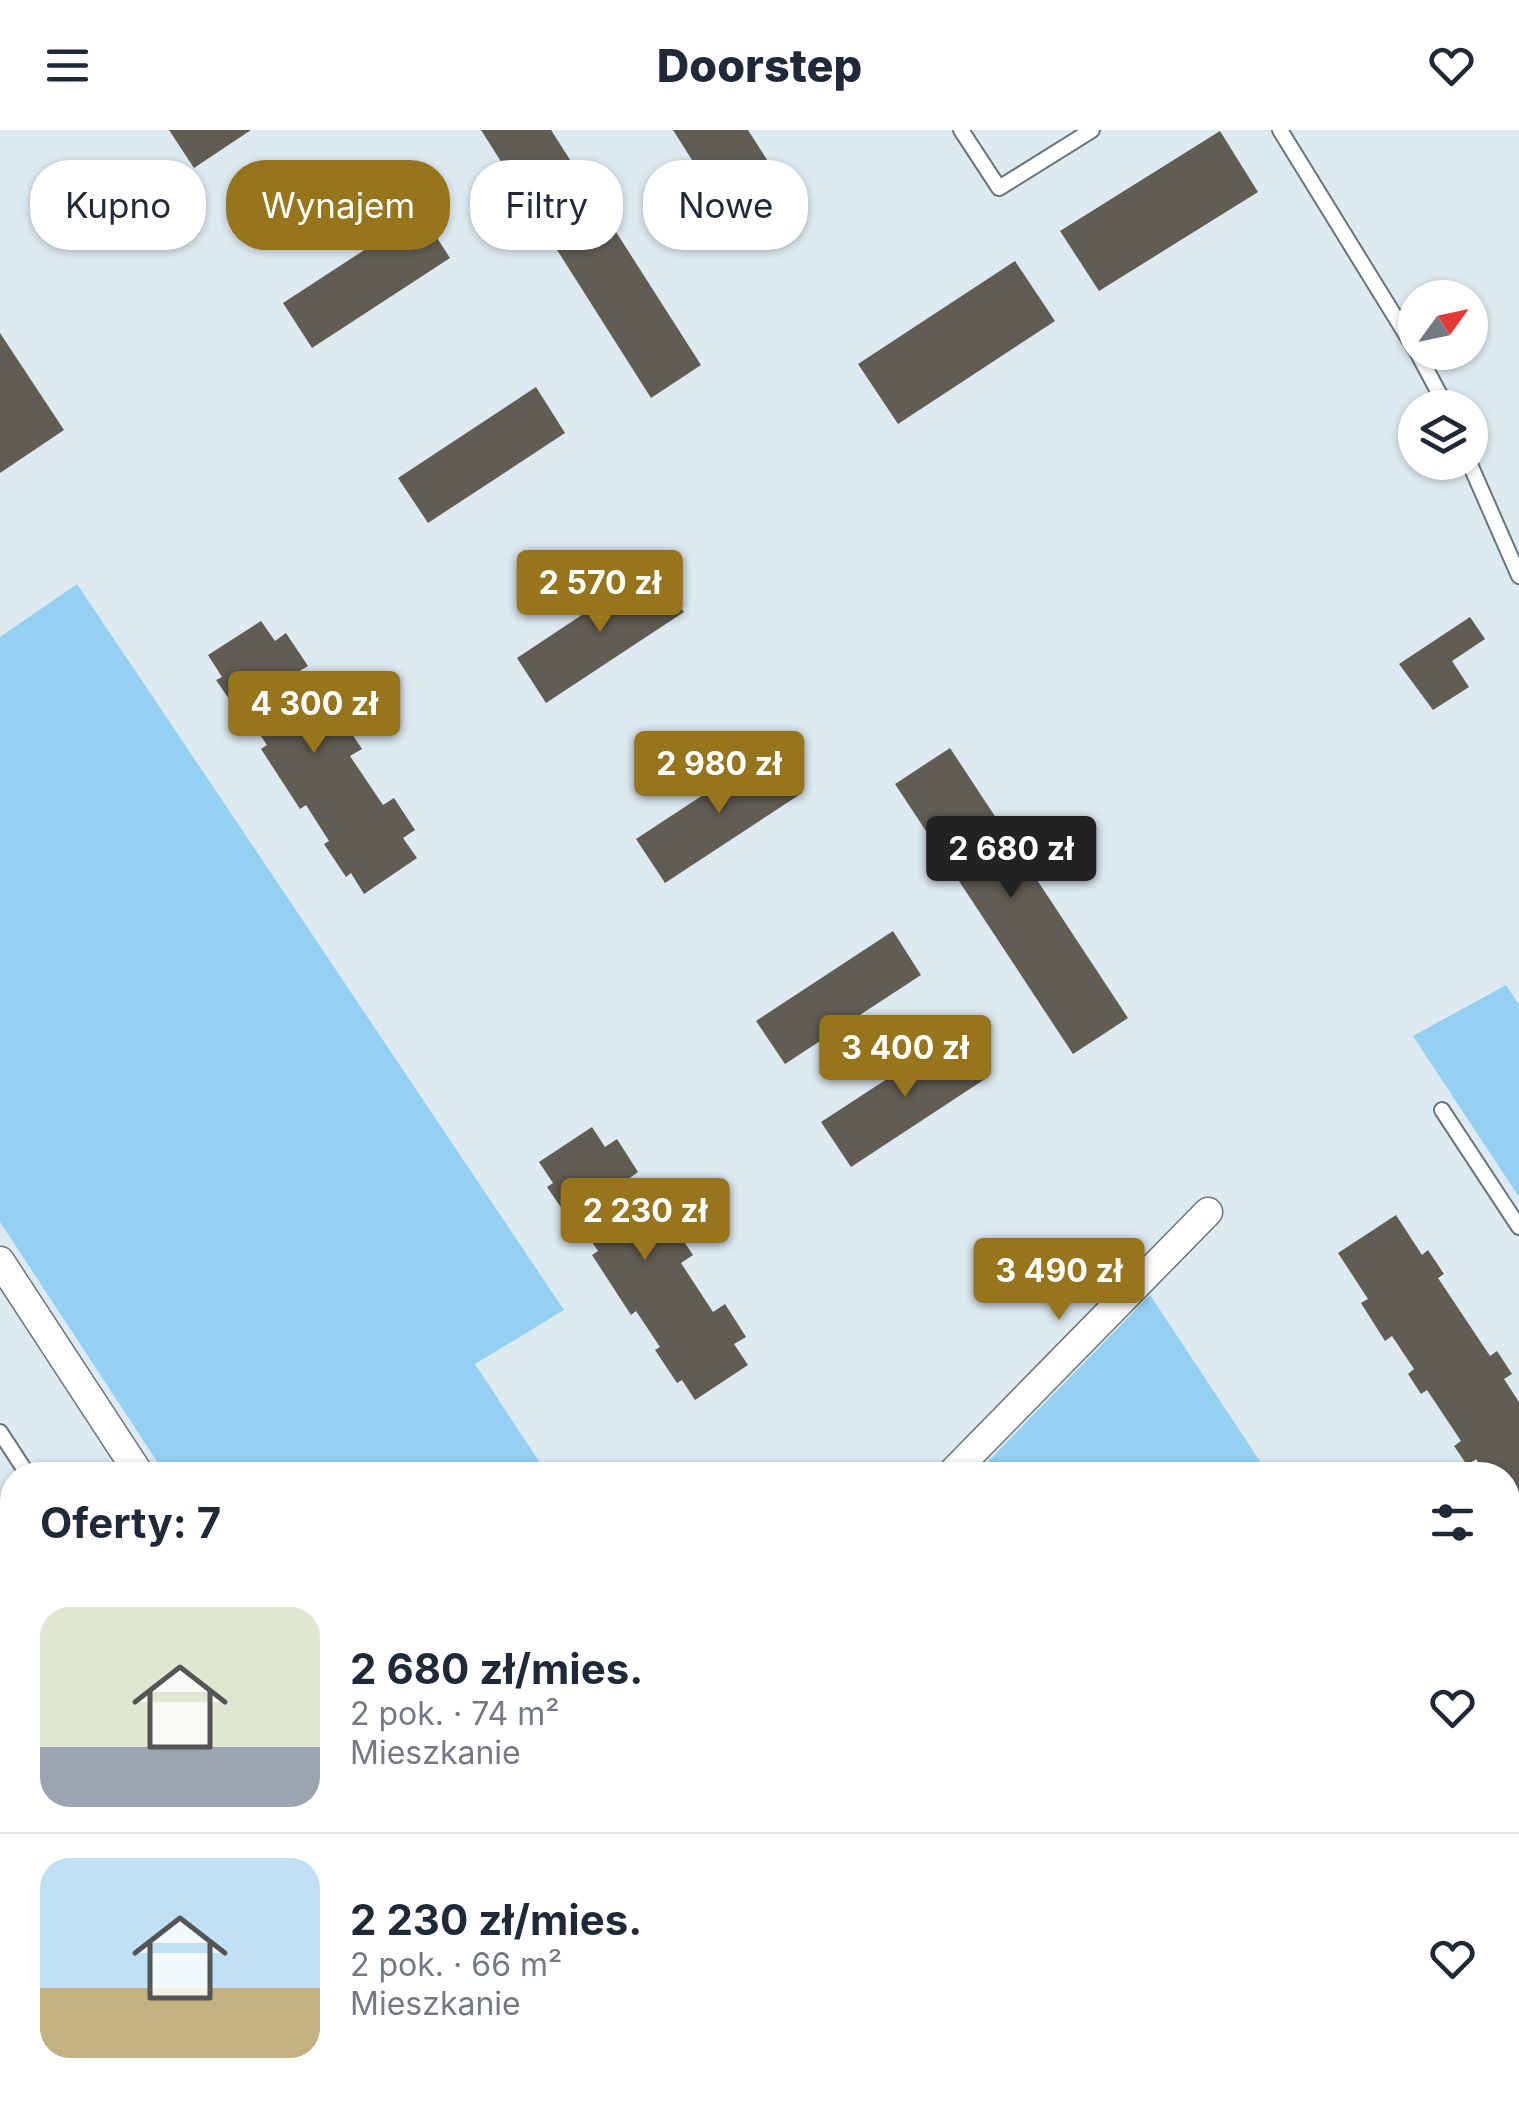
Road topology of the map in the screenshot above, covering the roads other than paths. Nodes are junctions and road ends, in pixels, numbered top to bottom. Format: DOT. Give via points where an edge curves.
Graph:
graph roads {
  1 [pos="961,130"];
  2 [pos="1092,130"];
  3 [pos="1280,130"];
  4 [pos="1398,322"];
  5 [pos="1477,480"];
  6 [pos="1519,576"];
  7 [pos="1442,1110"];
  8 [pos="1208,1212"];
  9 [pos="1519,1227"];
  10 [pos="0,1261"];
  11 [pos="0,1432"];
  12 [pos="20,1462"];
  13 [pos="131,1462"];
  14 [pos="963,1462"];
  1 -- 2 [label="lane" via="999,188"];
  3 -- 4 [label="lane"];
  5 -- 6 [label="lane"];
  7 -- 9 [label="lane"];
  8 -- 14 [label="street"];
  10 -- 13 [label="street"];
  11 -- 12 [label="lane"];
}
